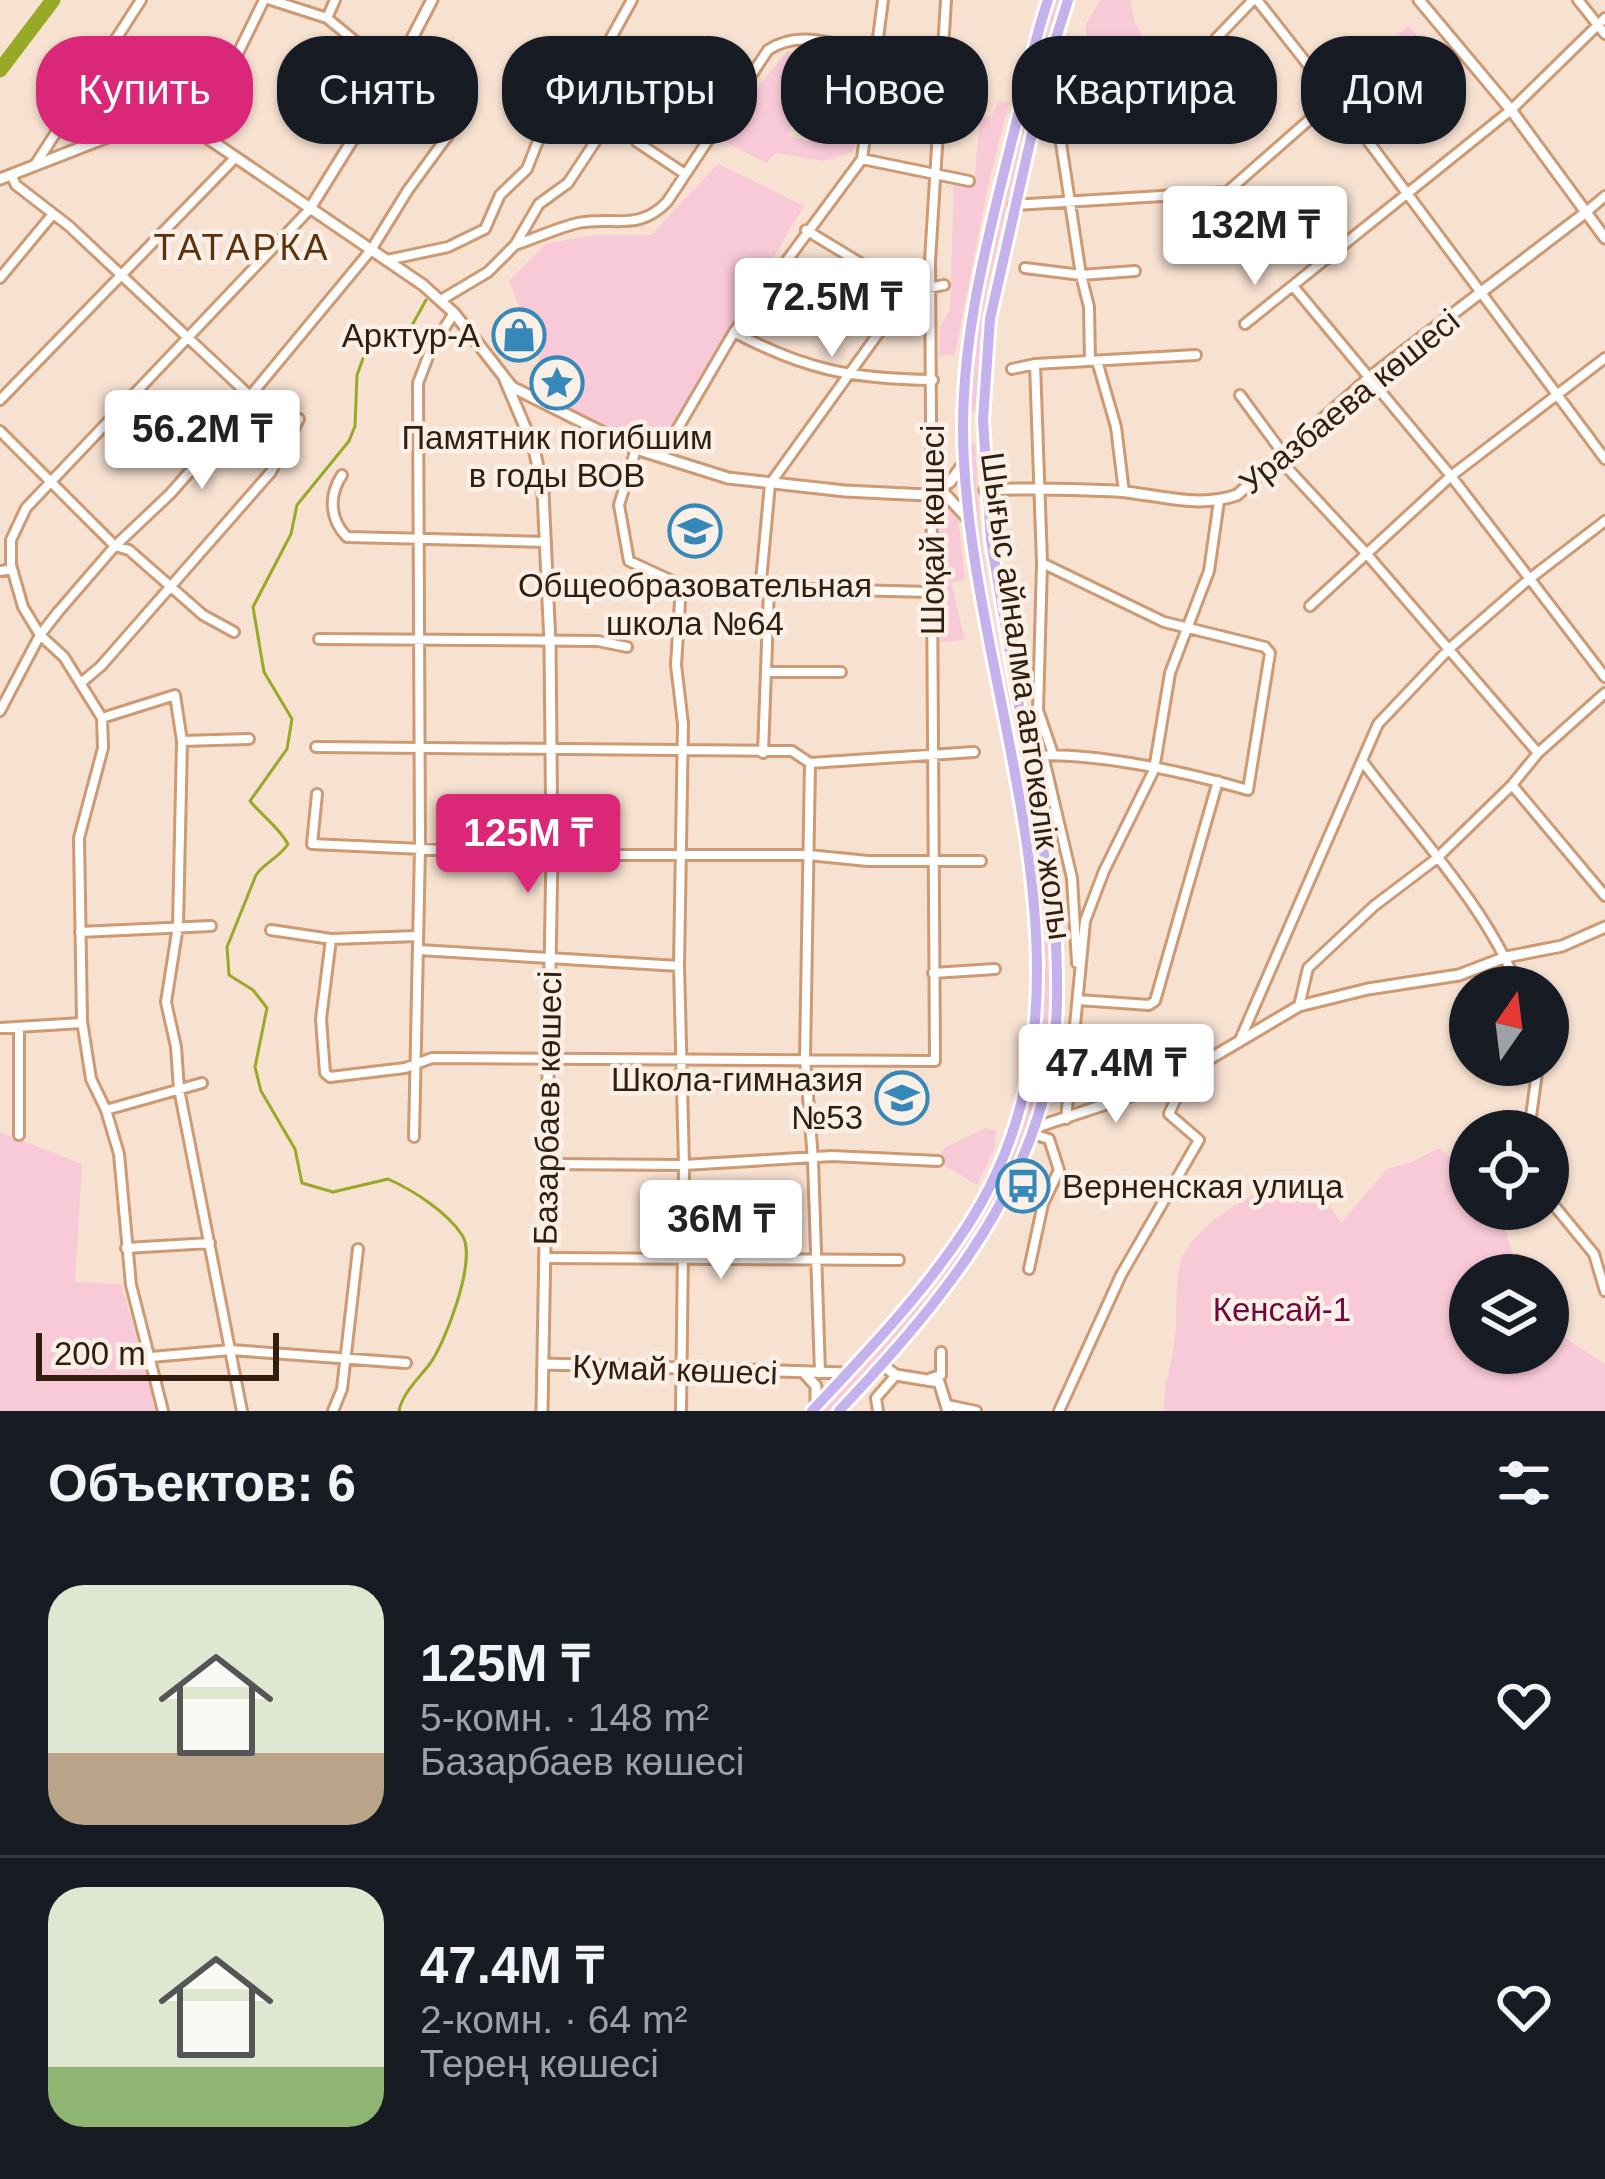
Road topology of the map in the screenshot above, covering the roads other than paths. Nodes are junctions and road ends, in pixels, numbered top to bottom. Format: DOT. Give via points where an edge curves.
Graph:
graph roads {
  1 [pos="141,0"];
  2 [pos="267,0"];
  3 [pos="335,0"];
  4 [pos="433,0"];
  5 [pos="632,0"];
  6 [pos="883,0"];
  7 [pos="946,0"];
  8 [pos="1048,0"];
  9 [pos="1068,0"];
  10 [pos="1255,0"];
  11 [pos="1419,0"];
  12 [pos="1578,0"];
  13 [pos="327,18"];
  14 [pos="1601,20"];
  15 [pos="1605,34"];
  16 [pos="248,36"];
  17 [pos="349,36"];
  18 [pos="414,36"];
  19 [pos="880,36"];
  20 [pos="1219,36"];
  21 [pos="781,40"];
  22 [pos="1301,57"];
  23 [pos="757,66"];
  24 [pos="1511,110"];
  25 [pos="1301,127"];
  26 [pos="90,144"];
  27 [pos="218,144"];
  28 [pos="350,144"];
  29 [pos="442,144"];
  30 [pos="594,144"];
  31 [pos="640,144"];
  32 [pos="705,144"];
  33 [pos="864,144"];
  34 [pos="1061,144"];
  35 [pos="1369,144"];
  36 [pos="236,158"];
  37 [pos="862,159"];
  38 [pos="34,167"];
  39 [pos="685,174"];
  40 [pos="937,175"];
  41 [pos="5,177"];
  42 [pos="969,181"];
  43 [pos="1407,193"];
  44 [pos="1605,196"];
  45 [pos="1069,202"];
  46 [pos="1014,205"];
  47 [pos="310,210"];
  48 [pos="1585,213"];
  49 [pos="53,214"];
  50 [pos="806,230"];
  51 [pos="1605,238"];
  52 [pos="515,245"];
  53 [pos="370,250"];
  54 [pos="386,260"];
  55 [pos="930,261"];
  56 [pos="1025,268"];
  57 [pos="1136,271"];
  58 [pos="119,275"];
  59 [pos="1081,275"];
  60 [pos="0,278"];
  61 [pos="944,285"];
  62 [pos="1293,286"];
  63 [pos="931,288"];
  64 [pos="908,292"];
  65 [pos="1481,295"];
  66 [pos="441,300"];
  67 [pos="454,313"];
  68 [pos="1245,324"];
  69 [pos="734,332"];
  70 [pos="187,339"];
  71 [pos="1196,356"];
  72 [pos="1605,358"];
  73 [pos="1094,361"];
  74 [pos="1035,364"];
  75 [pos="1012,369"];
  76 [pos="849,374"];
  77 [pos="1370,377"];
  78 [pos="505,380"];
  79 [pos="933,380"];
  80 [pos="1240,395"];
  81 [pos="250,396"];
  82 [pos="1558,397"];
  83 [pos="0,400"];
  84 [pos="0,431"];
  85 [pos="636,449"];
  86 [pos="1280,455"];
  87 [pos="660,459"];
  88 [pos="1605,459"];
  89 [pos="964,464"];
  90 [pos="342,475"];
  91 [pos="1450,476"];
  92 [pos="50,482"];
  93 [pos="770,484"];
  94 [pos="1037,488"];
  95 [pos="985,490"];
  96 [pos="1124,492"];
  97 [pos="930,493"];
  98 [pos="1219,501"];
  99 [pos="969,520"];
  100 [pos="1605,521"];
  101 [pos="418,538"];
  102 [pos="546,542"];
  103 [pos="115,546"];
  104 [pos="1365,551"];
  105 [pos="1042,563"];
  106 [pos="12,569"];
  107 [pos="0,571"];
  108 [pos="1528,580"];
  109 [pos="765,585"];
  110 [pos="169,586"];
  111 [pos="931,592"];
  112 [pos="1310,606"];
  113 [pos="1185,628"];
  114 [pos="234,632"];
  115 [pos="40,635"];
  116 [pos="319,639"];
  117 [pos="417,641"];
  118 [pos="550,644"];
  119 [pos="627,647"];
  120 [pos="1450,648"];
  121 [pos="767,672"];
  122 [pos="842,672"];
  123 [pos="1605,677"];
  124 [pos="82,682"];
  125 [pos="1605,693"];
  126 [pos="0,711"];
  127 [pos="102,718"];
  128 [pos="249,740"];
  129 [pos="182,741"];
  130 [pos="420,746"];
  131 [pos="316,747"];
  132 [pos="551,749"];
  133 [pos="680,749"];
  134 [pos="974,752"];
  135 [pos="763,753"];
  136 [pos="1538,753"];
  137 [pos="1048,755"];
  138 [pos="1028,756"];
  139 [pos="931,757"];
  140 [pos="1363,761"];
  141 [pos="809,763"];
  142 [pos="1154,770"];
  143 [pos="1217,782"];
  144 [pos="1512,785"];
  145 [pos="317,794"];
  146 [pos="420,848"];
  147 [pos="552,855"];
  148 [pos="808,855"];
  149 [pos="681,858"];
  150 [pos="1436,859"];
  151 [pos="933,860"];
  152 [pos="981,861"];
  153 [pos="1605,896"];
  154 [pos="178,926"];
  155 [pos="211,926"];
  156 [pos="1605,927"];
  157 [pos="271,930"];
  158 [pos="80,932"];
  159 [pos="419,936"];
  160 [pos="331,939"];
  161 [pos="419,950"];
  162 [pos="550,957"];
  163 [pos="1507,957"];
  164 [pos="1510,966"];
  165 [pos="679,967"];
  166 [pos="995,968"];
  167 [pos="933,973"];
  168 [pos="1078,1000"];
  169 [pos="1299,1006"];
  170 [pos="82,1023"];
  171 [pos="0,1028"];
  172 [pos="19,1028"];
  173 [pos="1238,1044"];
  174 [pos="805,1058"];
  175 [pos="680,1060"];
  176 [pos="549,1061"];
  177 [pos="416,1063"];
  178 [pos="1180,1078"];
  179 [pos="202,1083"];
  180 [pos="179,1089"];
  181 [pos="106,1110"];
  182 [pos="1066,1119"];
  183 [pos="1033,1131"];
  184 [pos="19,1136"];
  185 [pos="414,1137"];
  186 [pos="813,1160"];
  187 [pos="938,1161"];
  188 [pos="547,1164"];
  189 [pos="684,1166"];
  190 [pos="1059,1170"];
  191 [pos="1063,1187"];
  192 [pos="1569,1224"];
  193 [pos="210,1243"];
  194 [pos="126,1248"];
  195 [pos="358,1249"];
  196 [pos="544,1258"];
  197 [pos="814,1260"];
  198 [pos="899,1260"];
  199 [pos="680,1261"];
  200 [pos="1029,1268"];
  201 [pos="1605,1291"];
  202 [pos="231,1350"];
  203 [pos="941,1352"];
  204 [pos="151,1357"];
  205 [pos="346,1357"];
  206 [pos="406,1363"];
  207 [pos="545,1364"];
  208 [pos="882,1365"];
  209 [pos="680,1367"];
  210 [pos="820,1373"];
  211 [pos="845,1373"];
  212 [pos="805,1374"];
  213 [pos="896,1375"];
  214 [pos="932,1378"];
  215 [pos="947,1408"];
  216 [pos="814,1409"];
  217 [pos="163,1411"];
  218 [pos="242,1411"];
  219 [pos="333,1411"];
  220 [pos="542,1411"];
  221 [pos="681,1411"];
  222 [pos="839,1411"];
  223 [pos="878,1411"];
  224 [pos="976,1411"];
  225 [pos="1059,1411"];
  1 -- 38 [label="street"];
  2 -- 13 [label="street"];
  2 -- 16 [label="street"];
  3 -- 13 [label="street"];
  4 -- 18 [label="street"];
  5 -- 54 [label="street" via="583,88 543,128 527,169 500,195 485,229 448,248"];
  6 -- 19 [label="street"];
  7 -- 40 [label="street, Шоқай көшесі"];
  8 -- 89 [label="main road, Шығыс айналма автокөлік жолы" via="969,322"];
  9 -- 46 [label="main road, Шығыс айналма автокөлік жолы"];
  10 -- 20 [label="street"];
  10 -- 22 [label="street"];
  11 -- 24 [label="street"];
  12 -- 14 [label="street"];
  13 -- 17 [label="street"];
  14 -- 15 [label="street"];
  14 -- 24 [label="street"];
  21 -- 23 [label="street"];
  24 -- 43 [label="street"];
  24 -- 48 [label="street"];
  25 -- 45 [label="street" via="1227,192"];
  26 -- 38 [label="street"];
  27 -- 36 [label="street"];
  28 -- 47 [label="street"];
  29 -- 53 [label="street"];
  30 -- 52 [label="street" via="568,183 539,204"];
  31 -- 39 [label="street"];
  32 -- 39 [label="street"];
  33 -- 37 [label="street"];
  34 -- 45 [label="street"];
  35 -- 43 [label="street"];
  36 -- 47 [label="street"];
  36 -- 58 [label="street"];
  37 -- 40 [label="street"];
  37 -- 50 [label="street"];
  38 -- 41 [label="street"];
  39 -- 52 [label="street" via="653,216 578,224"];
  40 -- 42 [label="street"];
  40 -- 55 [label="street, Шоқай көшесі"];
  41 -- 49 [label="street"];
  43 -- 62 [label="street"];
  43 -- 65 [label="street"];
  44 -- 48 [label="street, Уразбаева көшесі"];
  45 -- 46 [label="street"];
  45 -- 59 [label="street"];
  46 -- 95 [label="main road, Шығыс айналма автокөлік жолы" via="990,319"];
  47 -- 53 [label="street"];
  47 -- 70 [label="street"];
  48 -- 51 [label="street"];
  48 -- 65 [label="street, Уразбаева көшесі"];
  49 -- 58 [label="street"];
  49 -- 60 [label="street"];
  50 -- 64 [label="street"];
  50 -- 69 [label="street"];
  52 -- 66 [label="street"];
  53 -- 54 [label="street"];
  53 -- 81 [label="street"];
  54 -- 66 [label="street"];
  55 -- 63 [label="street, Шоқай көшесі"];
  55 -- 64 [label="street"];
  56 -- 59 [label="street"];
  57 -- 59 [label="street"];
  58 -- 70 [label="street"];
  58 -- 83 [label="street"];
  59 -- 73 [label="street"];
  61 -- 63 [label="street"];
  62 -- 68 [label="street"];
  62 -- 77 [label="street"];
  63 -- 64 [label="street"];
  63 -- 79 [label="street, Шоқай көшесі"];
  64 -- 76 [label="street"];
  65 -- 77 [label="street, Уразбаева көшесі"];
  65 -- 82 [label="street"];
  66 -- 67 [label="street"];
  67 -- 78 [label="street"];
  67 -- 101 [label="street" via="418,383"];
  69 -- 76 [label="street" via="783,358"];
  69 -- 87 [label="street"];
  70 -- 81 [label="street"];
  70 -- 92 [label="street"];
  71 -- 73 [label="street"];
  72 -- 82 [label="street"];
  73 -- 74 [label="street"];
  73 -- 96 [label="street" via="1117,427"];
  74 -- 75 [label="street"];
  74 -- 94 [label="street"];
  76 -- 79 [label="street"];
  76 -- 93 [label="street"];
  77 -- 86 [label="street, Уразбаева көшесі"];
  77 -- 91 [label="street"];
  78 -- 85 [label="street"];
  78 -- 102 [label="street, Базарбаев көшесі" via="533,448"];
  79 -- 97 [label="street, Шоқай көшесі"];
  80 -- 86 [label="street"];
  81 -- 103 [label="street" via="182,482"];
  81 -- 110 [label="street" via="299,419 298,426 271,472"];
  82 -- 88 [label="street"];
  82 -- 91 [label="street"];
  84 -- 92 [label="street"];
  85 -- 87 [label="street"];
  85 -- 133 [label="street" via="619,505 629,561 681,585"];
  86 -- 98 [label="street, Уразбаева көшесі" via="1256,482"];
  86 -- 104 [label="street"];
  87 -- 93 [label="street"];
  89 -- 97 [label="street"];
  89 -- 99 [label="main road, Шығыс айналма автокөлік жолы"];
  90 -- 101 [label="street" via="333,515 347,537"];
  91 -- 104 [label="street"];
  91 -- 108 [label="street"];
  92 -- 103 [label="street"];
  92 -- 106 [label="street" via="15,526"];
  93 -- 97 [label="street"];
  93 -- 109 [label="street"];
  94 -- 95 [label="street, Уразбаева көшесі"];
  94 -- 96 [label="street, Уразбаева көшесі"];
  94 -- 105 [label="street"];
  95 -- 138 [label="main road, Шығыс айналма автокөлік жолы"];
  96 -- 98 [label="street, Уразбаева көшесі"];
  97 -- 99 [label="street" via="947,496"];
  97 -- 111 [label="street, Шоқай көшесі"];
  98 -- 113 [label="street" via="1209,571"];
  99 -- 211 [label="main road, Шығыс айналма автокөлік жолы" via="1035,920 1031,1062 1018,1118 966,1228"];
  100 -- 108 [label="street"];
  101 -- 102 [label="street"];
  101 -- 117 [label="street"];
  102 -- 118 [label="street, Базарбаев көшесі"];
  103 -- 110 [label="street"];
  103 -- 115 [label="street"];
  104 -- 112 [label="street"];
  104 -- 120 [label="street"];
  105 -- 113 [label="street"];
  105 -- 137 [label="street" via="1038,710"];
  106 -- 107 [label="street"];
  106 -- 115 [label="street"];
  108 -- 120 [label="street"];
  108 -- 123 [label="street"];
  109 -- 111 [label="street"];
  109 -- 121 [label="street"];
  110 -- 114 [label="street"];
  110 -- 124 [label="street"];
  111 -- 139 [label="street, Шоқай көшесі"];
  113 -- 142 [label="street"];
  113 -- 143 [label="street" via="1270,653 1247,790"];
  115 -- 124 [label="street"];
  115 -- 126 [label="street"];
  116 -- 117 [label="street"];
  117 -- 118 [label="street"];
  117 -- 130 [label="street"];
  118 -- 119 [label="street"];
  118 -- 132 [label="street, Базарбаев көшесі"];
  120 -- 136 [label="street"];
  120 -- 140 [label="street" via="1378,724"];
  121 -- 122 [label="street"];
  121 -- 135 [label="street"];
  124 -- 127 [label="street"];
  125 -- 136 [label="street"];
  127 -- 129 [label="street" via="175,695"];
  127 -- 158 [label="street" via="103,748 79,838"];
  128 -- 129 [label="street"];
  129 -- 154 [label="street"];
  130 -- 131 [label="street"];
  130 -- 132 [label="street"];
  130 -- 146 [label="street"];
  132 -- 133 [label="street"];
  132 -- 147 [label="street, Базарбаев көшесі"];
  133 -- 135 [label="street"];
  133 -- 149 [label="street"];
  134 -- 139 [label="street"];
  135 -- 141 [label="street" via="791,751"];
  136 -- 144 [label="street"];
  137 -- 138 [label="street"];
  137 -- 142 [label="street"];
  137 -- 168 [label="street" via="1072,878"];
  138 -- 183 [label="main road, Шығыс айналма автокөлік жолы" via="1058,975 1051,1065"];
  139 -- 141 [label="street"];
  139 -- 151 [label="street, Шоқай көшесі"];
  140 -- 150 [label="street"];
  140 -- 173 [label="street"];
  141 -- 148 [label="street"];
  142 -- 143 [label="street"];
  142 -- 168 [label="street" via="1085,921"];
  143 -- 168 [label="street" via="1155,1001"];
  144 -- 150 [label="street"];
  144 -- 153 [label="street"];
  145 -- 146 [label="street" via="312,844"];
  146 -- 147 [label="street"];
  146 -- 159 [label="street"];
  147 -- 149 [label="street"];
  147 -- 162 [label="street, Базарбаев көшесі"];
  148 -- 149 [label="street"];
  148 -- 151 [label="street"];
  148 -- 174 [label="street"];
  149 -- 165 [label="street"];
  150 -- 163 [label="street"];
  150 -- 169 [label="street" via="1308,968"];
  151 -- 152 [label="street"];
  151 -- 167 [label="street, Шоқай көшесі"];
  154 -- 155 [label="street"];
  154 -- 158 [label="street"];
  154 -- 180 [label="street" via="166,1002"];
  156 -- 163 [label="street"];
  157 -- 160 [label="street"];
  158 -- 170 [label="street"];
  159 -- 160 [label="street"];
  159 -- 161 [label="street"];
  160 -- 177 [label="street" via="321,1019 325,1073"];
  161 -- 162 [label="street"];
  161 -- 177 [label="street"];
  162 -- 165 [label="street"];
  162 -- 176 [label="street, Базарбаев көшесі"];
  163 -- 164 [label="street"];
  163 -- 169 [label="street" via="1459,975"];
  165 -- 175 [label="street"];
  166 -- 167 [label="street"];
  167 -- 174 [label="street, Шоқай көшесі" via="935,1061"];
  168 -- 182 [label="street"];
  169 -- 173 [label="street"];
  170 -- 172 [label="street"];
  170 -- 181 [label="street" via="91,1079"];
  171 -- 172 [label="street"];
  172 -- 184 [label="street"];
  173 -- 178 [label="street"];
  174 -- 175 [label="street"];
  174 -- 186 [label="street"];
  175 -- 176 [label="street"];
  175 -- 189 [label="street"];
  176 -- 177 [label="street"];
  176 -- 188 [label="street, Базарбаев көшесі"];
  177 -- 185 [label="street"];
  178 -- 182 [label="street"];
  178 -- 225 [label="street" via="1169,1114 1199,1140 1113,1292"];
  179 -- 180 [label="street"];
  180 -- 181 [label="street"];
  180 -- 193 [label="street"];
  181 -- 194 [label="street" via="119,1154"];
  182 -- 183 [label="street"];
  183 -- 190 [label="street" via="1049,1139"];
  183 -- 208 [label="main road, Шығыс айналма автокөлік жолы" via="984,1236"];
  186 -- 187 [label="street"];
  186 -- 189 [label="street"];
  186 -- 197 [label="street"];
  188 -- 189 [label="street"];
  188 -- 196 [label="street, Базарбаев көшесі"];
  189 -- 199 [label="street"];
  190 -- 191 [label="street"];
  190 -- 200 [label="street"];
  192 -- 201 [label="street" via="1594,1254"];
  193 -- 194 [label="street"];
  193 -- 202 [label="street"];
  194 -- 204 [label="street"];
  195 -- 205 [label="street"];
  196 -- 199 [label="street"];
  196 -- 207 [label="street, Базарбаев көшесі"];
  197 -- 198 [label="street"];
  197 -- 199 [label="street"];
  197 -- 210 [label="street"];
  199 -- 209 [label="street"];
  202 -- 204 [label="street"];
  202 -- 205 [label="street"];
  202 -- 218 [label="street"];
  203 -- 214 [label="street" via="941,1375"];
  204 -- 217 [label="street"];
  205 -- 206 [label="street"];
  205 -- 219 [label="street"];
  207 -- 209 [label="street, Кумай көшесі"];
  207 -- 220 [label="street, Базарбаев көшесі"];
  208 -- 213 [label="street"];
  208 -- 222 [label="main road, Шығыс айналма автокөлік жолы"];
  209 -- 212 [label="street, Кумай көшесі"];
  209 -- 221 [label="street"];
  210 -- 211 [label="street, Кумай көшесі"];
  210 -- 212 [label="street, Кумай көшесі"];
  211 -- 216 [label="main road, Шығыс айналма автокөлік жолы"];
  212 -- 216 [label="street" via="816,1386"];
  213 -- 214 [label="street"];
  213 -- 223 [label="street" via="876,1398"];
  214 -- 215 [label="street"];
  215 -- 224 [label="street"];
}
